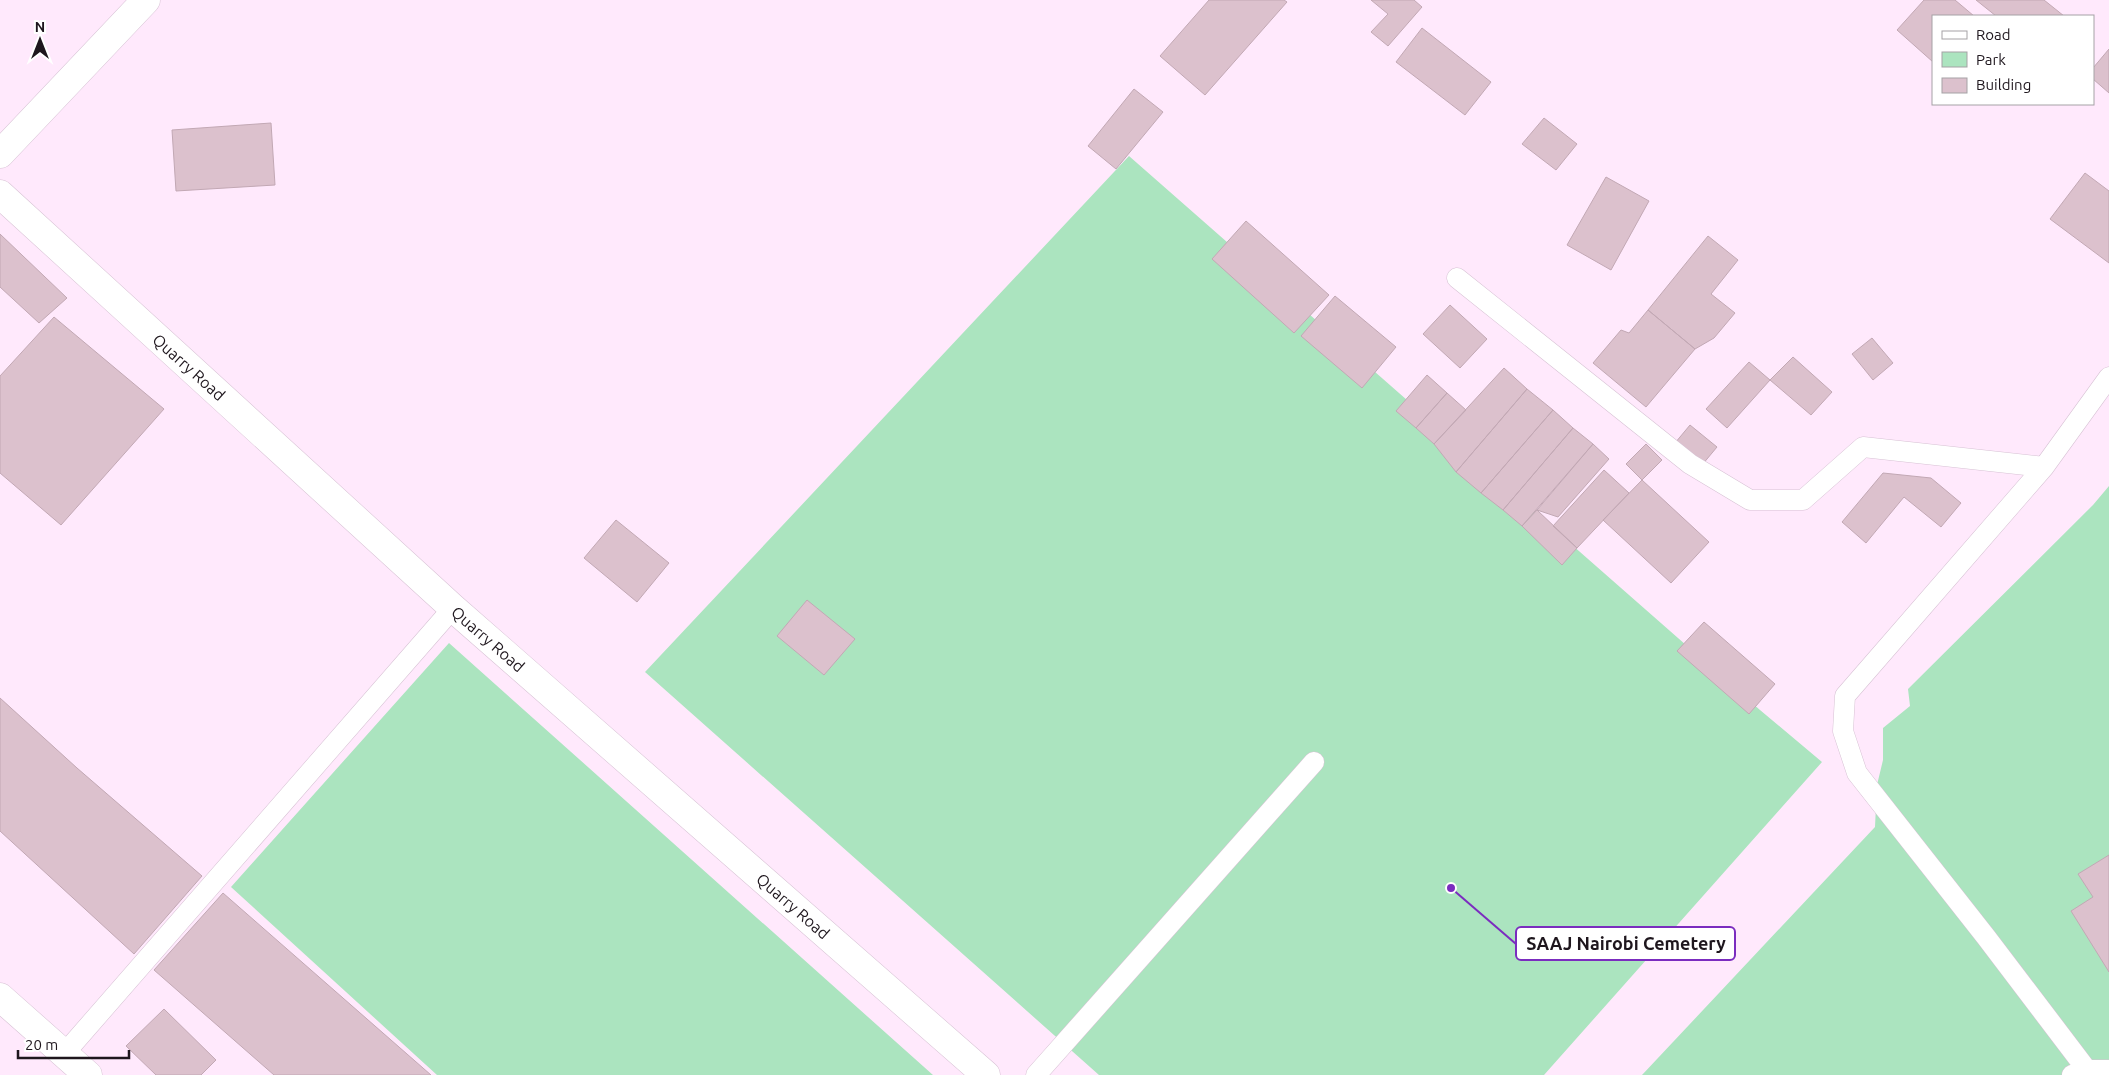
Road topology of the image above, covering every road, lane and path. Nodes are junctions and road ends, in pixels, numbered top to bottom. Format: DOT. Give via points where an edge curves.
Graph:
graph roads {
  1 [pos="146,0"];
  2 [pos="0,154"];
  3 [pos="0,194"];
  4 [pos="1457,278"];
  5 [pos="2109,376"];
  6 [pos="2044,467"];
  7 [pos="453,608"];
  8 [pos="1314,762"];
  9 [pos="0,997"];
  10 [pos="64,1054"];
  11 [pos="2109,1070"];
  12 [pos="2079,1073"];
  13 [pos="88,1075"];
  14 [pos="986,1075"];
  15 [pos="1036,1075"];
  1 -- 2 [label="main road"];
  3 -- 7 [label="main road, Quarry Road"];
  4 -- 6 [label="lane" via="1690,464 1750,500 1803,500 1863,448"];
  5 -- 6 [label="lane"];
  6 -- 12 [label="lane" via="1845,696 1843,731 1857,773 1986,937"];
  7 -- 10 [label="lane"];
  7 -- 14 [label="main road, Quarry Road"];
  8 -- 15 [label="lane"];
  9 -- 10 [label="main road"];
  10 -- 13 [label="main road"];
  11 -- 12 [label="lane"];
}
